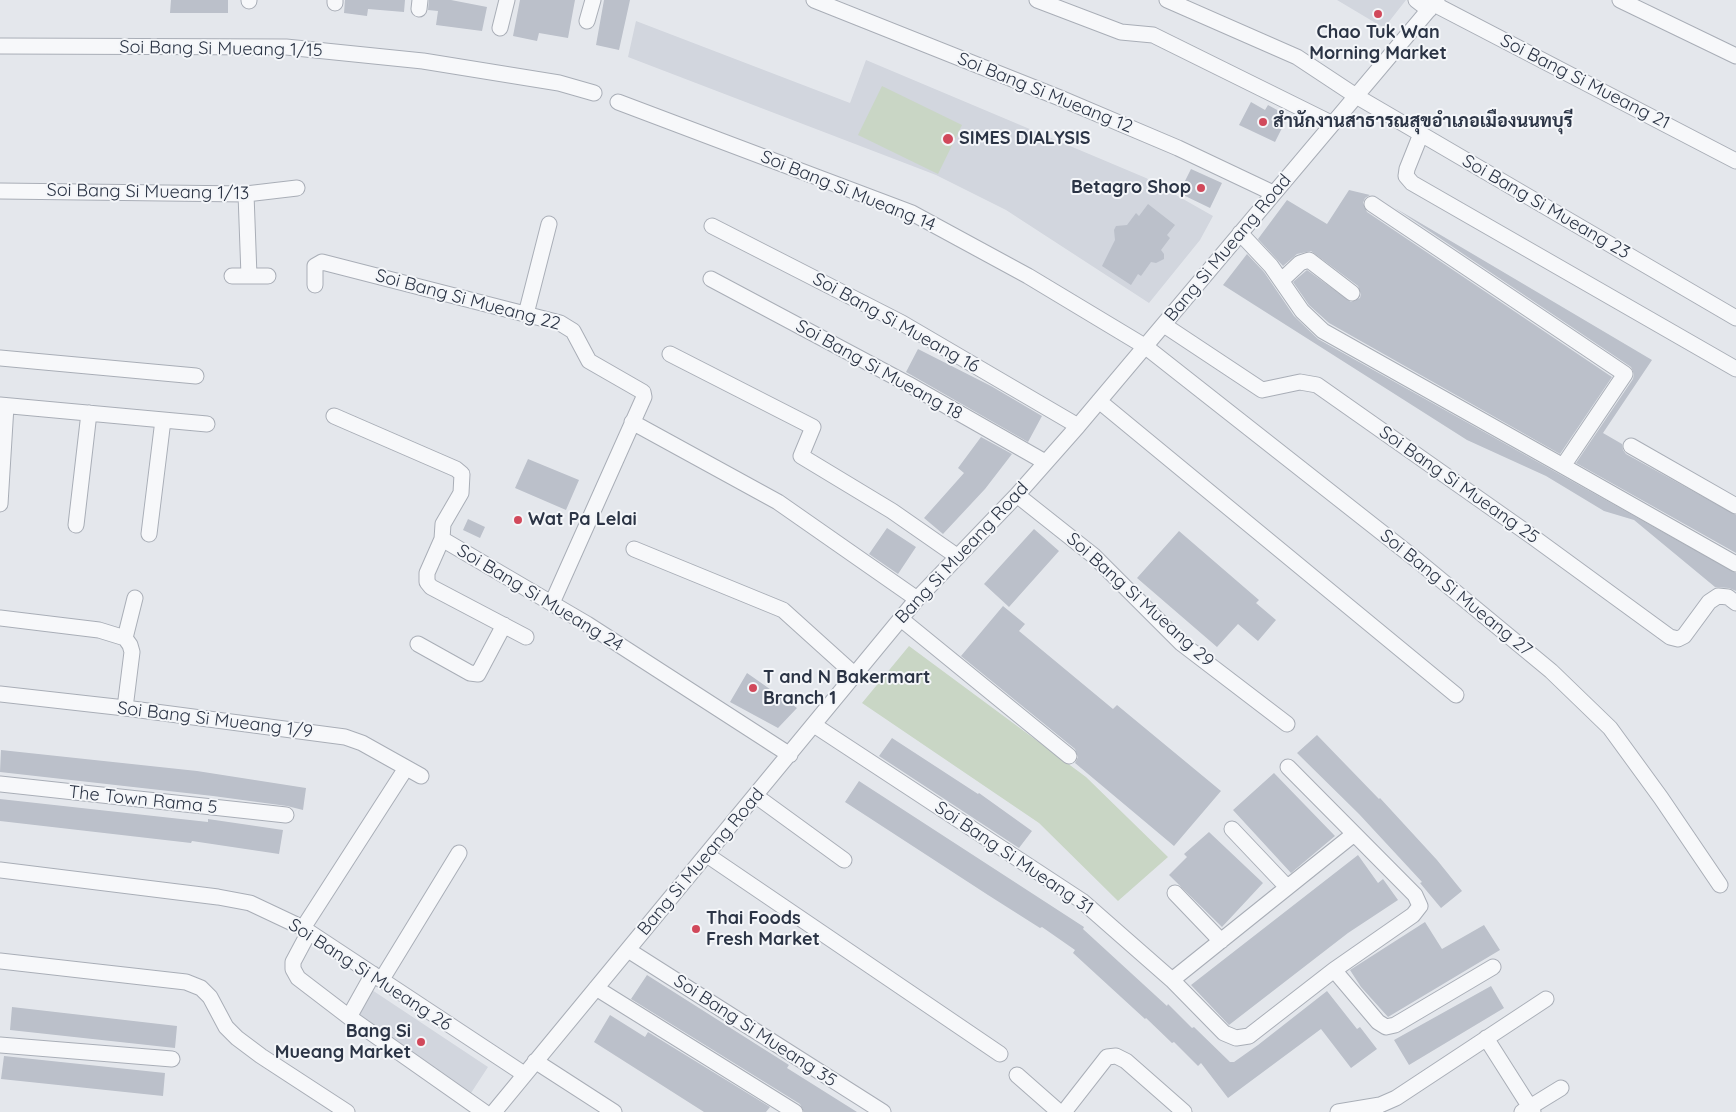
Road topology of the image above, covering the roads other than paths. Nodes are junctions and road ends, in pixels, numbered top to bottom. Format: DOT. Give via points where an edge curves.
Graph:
graph roads {
  1 [pos="507,0"];
  2 [pos="593,0"];
  3 [pos="814,0"];
  4 [pos="1037,0"];
  5 [pos="1166,0"];
  6 [pos="1416,0"];
  7 [pos="1620,0"];
  8 [pos="1434,5"];
  9 [pos="587,21"];
  10 [pos="500,28"];
  11 [pos="0,46"];
  12 [pos="1736,56"];
  13 [pos="594,93"];
  14 [pos="1356,96"];
  15 [pos="618,102"];
  16 [pos="1331,124"];
  17 [pos="1421,134"];
  18 [pos="1736,161"];
  19 [pos="297,188"];
  20 [pos="0,191"];
  21 [pos="1273,193"];
  22 [pos="246,194"];
  23 [pos="1372,204"];
  24 [pos="549,224"];
  25 [pos="712,226"];
  26 [pos="1240,233"];
  27 [pos="232,276"];
  28 [pos="249,276"];
  29 [pos="268,276"];
  30 [pos="711,279"];
  31 [pos="1282,280"];
  32 [pos="315,285"];
  33 [pos="1352,293"];
  34 [pos="526,314"];
  35 [pos="1736,318"];
  36 [pos="1164,325"];
  37 [pos="1146,347"];
  38 [pos="670,354"];
  39 [pos="0,358"];
  40 [pos="1736,369"];
  41 [pos="196,376"];
  42 [pos="1099,401"];
  43 [pos="3,405"];
  44 [pos="89,413"];
  45 [pos="334,416"];
  46 [pos="163,420"];
  47 [pos="632,422"];
  48 [pos="207,424"];
  49 [pos="1078,426"];
  50 [pos="1631,446"];
  51 [pos="1045,462"];
  52 [pos="1563,466"];
  53 [pos="1017,495"];
  54 [pos="0,504"];
  55 [pos="1736,506"];
  56 [pos="76,525"];
  57 [pos="149,534"];
  58 [pos="442,539"];
  59 [pos="634,549"];
  60 [pos="958,557"];
  61 [pos="1736,564"];
  62 [pos="134,598"];
  63 [pos="917,599"];
  64 [pos="552,603"];
  65 [pos="1736,603"];
  66 [pos="0,618"];
  67 [pos="901,619"];
  68 [pos="504,625"];
  69 [pos="526,637"];
  70 [pos="126,638"];
  71 [pos="418,644"];
  72 [pos="855,675"];
  73 [pos="0,694"];
  74 [pos="1456,695"];
  75 [pos="125,708"];
  76 [pos="1287,724"];
  77 [pos="814,725"];
  78 [pos="790,755"];
  79 [pos="1069,756"];
  80 [pos="1288,767"];
  81 [pos="406,768"];
  82 [pos="421,776"];
  83 [pos="0,784"];
  84 [pos="756,796"];
  85 [pos="286,815"];
  86 [pos="1232,829"];
  87 [pos="1354,834"];
  88 [pos="459,853"];
  89 [pos="708,855"];
  90 [pos="844,860"];
  91 [pos="0,870"];
  92 [pos="1720,885"];
  93 [pos="1287,887"];
  94 [pos="1175,893"];
  95 [pos="306,930"];
  96 [pos="1221,941"];
  97 [pos="628,950"];
  98 [pos="0,961"];
  99 [pos="1493,967"];
  100 [pos="1334,970"];
  101 [pos="378,977"];
  102 [pos="1172,980"];
  103 [pos="596,988"];
  104 [pos="1546,999"];
  105 [pos="349,1017"];
  106 [pos="1486,1038"];
  107 [pos="0,1045"];
  108 [pos="1000,1054"];
  109 [pos="172,1059"];
  110 [pos="535,1061"];
  111 [pos="524,1074"];
  112 [pos="1017,1075"];
  113 [pos="1561,1088"];
  114 [pos="1528,1110"];
  115 [pos="494,1111"];
  116 [pos="347,1112"];
  117 [pos="614,1112"];
  118 [pos="795,1112"];
  119 [pos="882,1112"];
  120 [pos="1059,1112"];
  121 [pos="1064,1112"];
  122 [pos="1184,1112"];
  123 [pos="1338,1112"];
  1 -- 10 [label="street"];
  2 -- 9 [label="street"];
  3 -- 21 [label="street, Soi Bang Si Mueang 12" via="1069,102"];
  4 -- 16 [label="street" via="1121,32 1153,35"];
  5 -- 14 [label="street, Soi Bang Si Mueang 23" via="1297,57"];
  6 -- 8 [label="street, Soi Bang Si Mueang 21"];
  7 -- 12 [label="street"];
  8 -- 14 [label="street, Bang Si Mueang Road"];
  8 -- 18 [label="street, Soi Bang Si Mueang 21"];
  11 -- 13 [label="street, Soi Bang Si Mueang 1/15" via="286,47 423,61 559,83"];
  14 -- 16 [label="street, Bang Si Mueang Road"];
  14 -- 17 [label="street, Soi Bang Si Mueang 23"];
  15 -- 37 [label="street, Soi Bang Si Mueang 14" via="912,213 1028,276"];
  16 -- 21 [label="street, Bang Si Mueang Road"];
  17 -- 35 [label="street, Soi Bang Si Mueang 23"];
  17 -- 40 [label="street" via="1407,169 1406,176 1412,183"];
  19 -- 22 [label="street, Soi Bang Si Mueang 1/13"];
  20 -- 22 [label="street, Soi Bang Si Mueang 1/13"];
  21 -- 26 [label="street, Bang Si Mueang Road"];
  22 -- 28 [label="street"];
  23 -- 52 [label="street" via="1625,374"];
  24 -- 34 [label="street"];
  25 -- 49 [label="street, Soi Bang Si Mueang 16" via="902,323"];
  26 -- 31 [label="street"];
  26 -- 36 [label="street, Bang Si Mueang Road"];
  27 -- 28 [label="street"];
  28 -- 29 [label="street"];
  30 -- 51 [label="street, Soi Bang Si Mueang 18" via="908,384"];
  31 -- 33 [label="street" via="1300,263 1309,260"];
  31 -- 52 [label="street" via="1302,311 1323,331"];
  32 -- 34 [label="street, Soi Bang Si Mueang 22" via="315,266 322,262"];
  34 -- 47 [label="street, Soi Bang Si Mueang 22" via="568,326 588,361 643,392 644,397"];
  36 -- 37 [label="street, Bang Si Mueang Road"];
  36 -- 65 [label="street, Soi Bang Si Mueang 25" via="1262,390 1300,382 1317,385 1670,637 1678,639 1684,636 1718,596 1728,597"];
  37 -- 42 [label="street, Bang Si Mueang Road"];
  37 -- 92 [label="street, Soi Bang Si Mueang 27" via="1418,561 1551,671 1610,728"];
  38 -- 60 [label="street" via="813,427 801,456 892,511"];
  39 -- 41 [label="street"];
  42 -- 49 [label="street, Bang Si Mueang Road"];
  42 -- 74 [label="street"];
  43 -- 44 [label="street"];
  43 -- 54 [label="street"];
  44 -- 46 [label="street"];
  44 -- 56 [label="street"];
  45 -- 58 [label="street, Soi Bang Si Mueang 24" via="462,474 461,493 444,524"];
  46 -- 48 [label="street"];
  46 -- 57 [label="street"];
  47 -- 63 [label="street" via="778,502"];
  47 -- 64 [label="street, Soi Bang Si Mueang 22"];
  49 -- 51 [label="street, Bang Si Mueang Road"];
  50 -- 55 [label="street"];
  51 -- 53 [label="street, Bang Si Mueang Road"];
  52 -- 61 [label="street"];
  53 -- 60 [label="street, Bang Si Mueang Road"];
  53 -- 76 [label="street, Soi Bang Si Mueang 29" via="1094,556 1181,643"];
  58 -- 64 [label="street, Soi Bang Si Mueang 24"];
  58 -- 68 [label="street" via="426,573 426,582"];
  59 -- 72 [label="street" via="783,610"];
  60 -- 63 [label="street, Bang Si Mueang Road"];
  62 -- 70 [label="street"];
  63 -- 67 [label="street, Bang Si Mueang Road"];
  64 -- 78 [label="street, Soi Bang Si Mueang 24"];
  66 -- 70 [label="street" via="100,630"];
  67 -- 72 [label="street, Bang Si Mueang Road"];
  67 -- 79 [label="street"];
  68 -- 69 [label="street"];
  68 -- 71 [label="street" via="478,674 470,673"];
  70 -- 75 [label="street" via="132,652"];
  72 -- 77 [label="street, Bang Si Mueang Road"];
  73 -- 75 [label="street, Soi Bang Si Mueang 1/9"];
  75 -- 81 [label="street, Soi Bang Si Mueang 1/9" via="345,737"];
  77 -- 78 [label="street, Bang Si Mueang Road"];
  77 -- 102 [label="street, Soi Bang Si Mueang 31" via="1082,901"];
  78 -- 84 [label="street, Bang Si Mueang Road"];
  80 -- 87 [label="street"];
  81 -- 82 [label="street, Soi Bang Si Mueang 1/9"];
  81 -- 95 [label="street"];
  83 -- 85 [label="street, The Town Rama 5"];
  84 -- 89 [label="street, Bang Si Mueang Road"];
  84 -- 90 [label="street"];
  86 -- 93 [label="street"];
  87 -- 93 [label="street"];
  87 -- 100 [label="street" via="1416,895 1420,906 1414,915"];
  88 -- 101 [label="street"];
  89 -- 97 [label="street, Bang Si Mueang Road"];
  89 -- 108 [label="street"];
  91 -- 95 [label="street, Soi Bang Si Mueang 26" via="226,898 250,903"];
  93 -- 96 [label="street"];
  94 -- 96 [label="street"];
  95 -- 101 [label="street, Soi Bang Si Mueang 26"];
  95 -- 105 [label="street" via="292,962 293,969 298,978"];
  96 -- 102 [label="street"];
  97 -- 103 [label="street, Bang Si Mueang Road"];
  97 -- 119 [label="street, Soi Bang Si Mueang 35"];
  98 -- 116 [label="street" via="186,982 201,988 237,1038"];
  99 -- 100 [label="street" via="1395,1026 1386,1027 1378,1022"];
  100 -- 102 [label="street, Soi Bang Si Mueang 31" via="1249,1036 1236,1038 1224,1033"];
  101 -- 105 [label="street"];
  101 -- 111 [label="street, Soi Bang Si Mueang 26"];
  103 -- 110 [label="street, Bang Si Mueang Road"];
  103 -- 118 [label="street"];
  104 -- 106 [label="street"];
  105 -- 115 [label="street"];
  106 -- 114 [label="street"];
  106 -- 123 [label="street" via="1396,1098 1380,1105"];
  107 -- 109 [label="street"];
  110 -- 111 [label="street, Bang Si Mueang Road"];
  110 -- 117 [label="street"];
  111 -- 115 [label="street, Bang Si Mueang Road"];
  112 -- 120 [label="street"];
  113 -- 114 [label="street"];
  121 -- 122 [label="street" via="1107,1057 1116,1056"];
}
